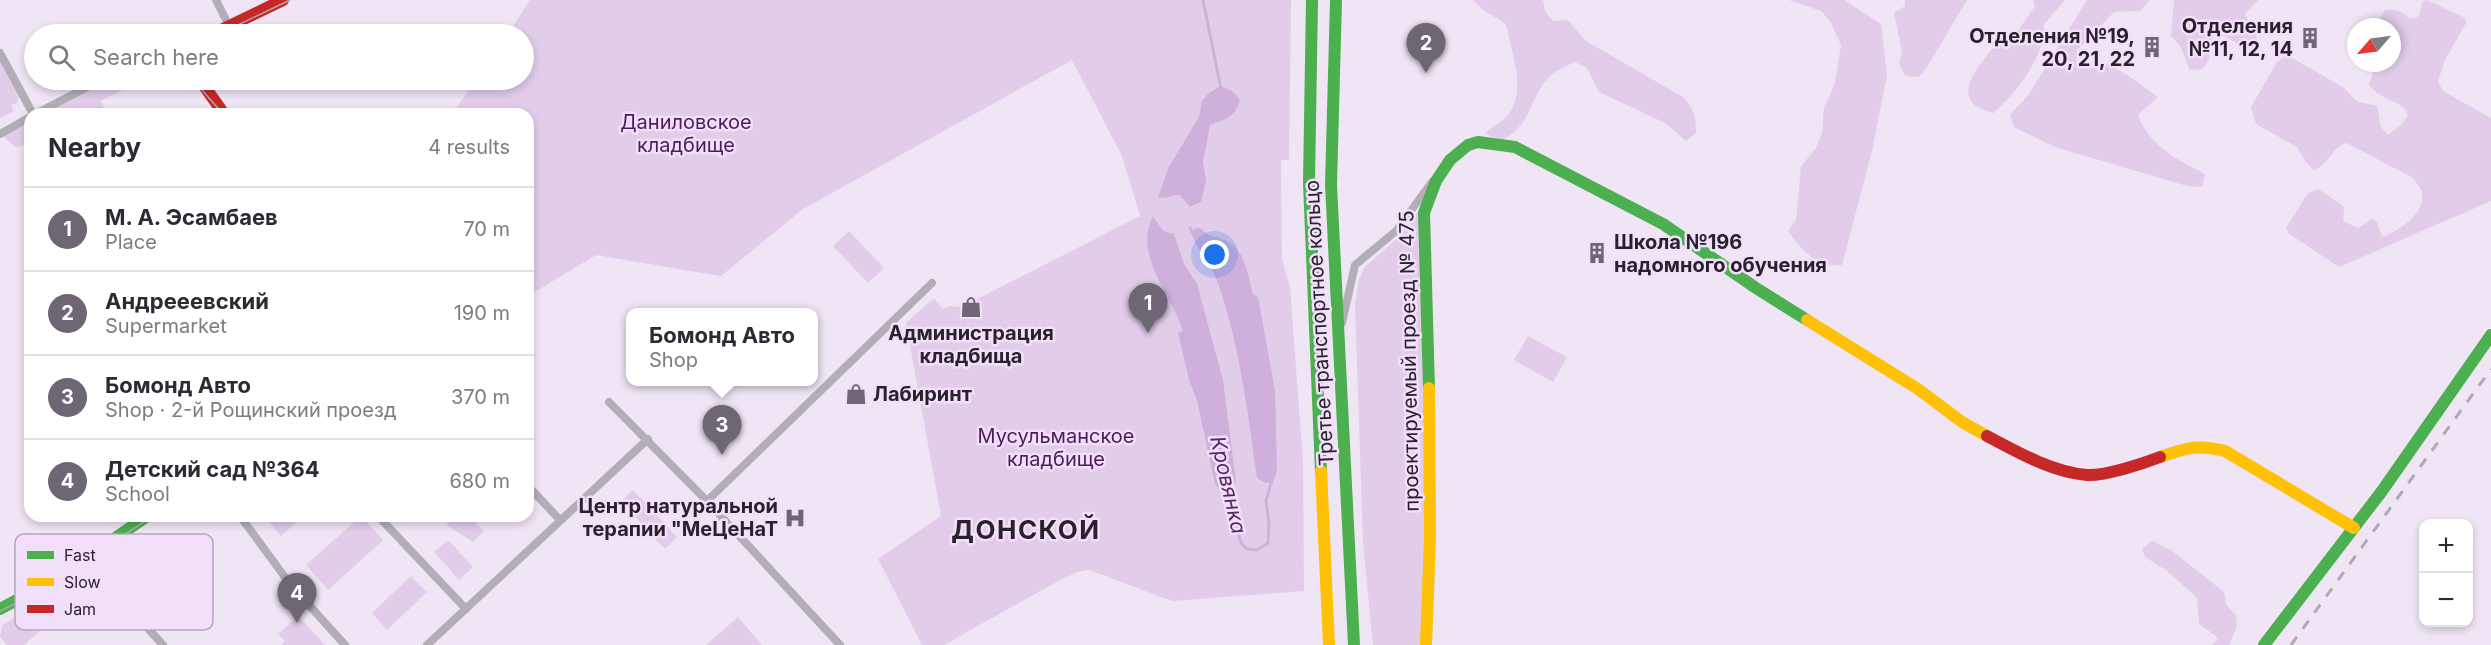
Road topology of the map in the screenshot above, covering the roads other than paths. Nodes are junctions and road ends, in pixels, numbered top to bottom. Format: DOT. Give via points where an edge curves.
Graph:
graph roads {
  1 [pos="216,0"];
  2 [pos="283,0"];
  3 [pos="1312,0"];
  4 [pos="1336,0"];
  5 [pos="228,24"];
  6 [pos="233,24"];
  7 [pos="0,53"];
  8 [pos="82,90"];
  9 [pos="207,90"];
  10 [pos="29,108"];
  11 [pos="47,108"];
  12 [pos="221,108"];
  13 [pos="24,120"];
  14 [pos="0,134"];
  15 [pos="1442,170"];
  16 [pos="932,283"];
  17 [pos="2491,335"];
  18 [pos="1338,344"];
  19 [pos="609,402"];
  20 [pos="648,439"];
  21 [pos="534,492"];
  22 [pos="707,501"];
  23 [pos="561,520"];
  24 [pos="139,522"];
  25 [pos="244,522"];
  26 [pos="384,522"];
  27 [pos="2354,528"];
  28 [pos="122,534"];
  29 [pos="15,602"];
  30 [pos="0,609"];
  31 [pos="466,609"];
  32 [pos="149,630"];
  33 [pos="163,645"];
  34 [pos="345,645"];
  35 [pos="427,645"];
  36 [pos="840,645"];
  37 [pos="1329,645"];
  38 [pos="1354,645"];
  39 [pos="1426,645"];
  40 [pos="2264,645"];
  1 -- 5 [label="street"];
  2 -- 6 [label="street"];
  3 -- 37 [label="street, Третье транспортное кольцо" via="1308,183"];
  4 -- 18 [label="street, Третье транспортное кольцо" via="1330,185"];
  7 -- 10 [label="street"];
  8 -- 11 [label="street"];
  9 -- 12 [label="street"];
  13 -- 14 [label="street"];
  15 -- 18 [label="street" via="1396,231 1355,265"];
  15 -- 27 [label="street, проектируемый проезд № 475" via="1460,150 1476,142 1515,147 1663,224 1756,288 1918,388 1962,423 2026,457 2071,472 2099,475 2203,446 2225,451"];
  15 -- 39 [label="street, проектируемый проезд № 475" via="1426,200 1424,213 1430,422"];
  16 -- 22 [label="street"];
  17 -- 27 [label="street"];
  18 -- 38 [label="street, Третье транспортное кольцо"];
  19 -- 20 [label="street"];
  20 -- 22 [label="street"];
  20 -- 23 [label="street"];
  21 -- 23 [label="street"];
  22 -- 36 [label="street"];
  23 -- 31 [label="street"];
  24 -- 28 [label="street"];
  25 -- 34 [label="street" via="290,584"];
  26 -- 31 [label="street"];
  27 -- 40 [label="street"];
  29 -- 30 [label="street"];
  31 -- 35 [label="street"];
  32 -- 33 [label="street"];
}
